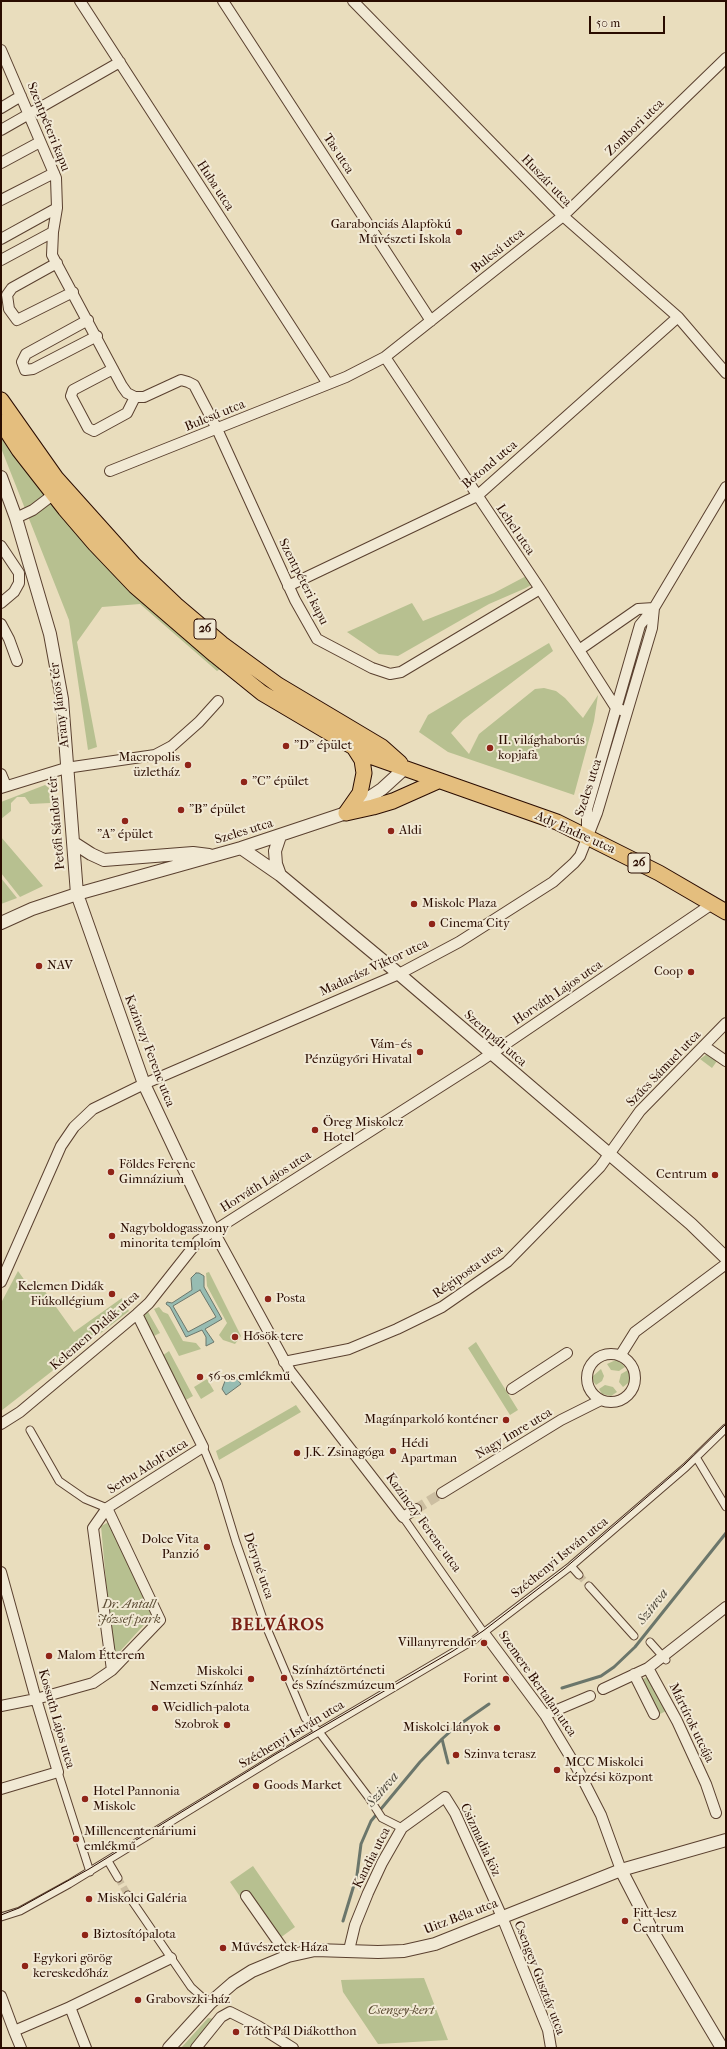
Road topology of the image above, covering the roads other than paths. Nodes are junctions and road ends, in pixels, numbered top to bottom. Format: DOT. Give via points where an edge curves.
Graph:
graph roads {
  1 [pos="80,1"];
  2 [pos="223,1"];
  3 [pos="353,1"];
  4 [pos="1,50"];
  5 [pos="726,58"];
  6 [pos="120,62"];
  7 [pos="11,70"];
  8 [pos="1,75"];
  9 [pos="21,96"];
  10 [pos="1,108"];
  11 [pos="29,114"];
  12 [pos="1,130"];
  13 [pos="40,142"];
  14 [pos="1,163"];
  15 [pos="54,173"];
  16 [pos="1,200"];
  17 [pos="57,208"];
  18 [pos="563,216"];
  19 [pos="53,232"];
  20 [pos="1,238"];
  21 [pos="1,260"];
  22 [pos="57,263"];
  23 [pos="73,292"];
  24 [pos="678,317"];
  25 [pos="88,320"];
  26 [pos="431,321"];
  27 [pos="97,336"];
  28 [pos="385,357"];
  29 [pos="113,369"];
  30 [pos="726,373"];
  31 [pos="328,384"];
  32 [pos="135,397"];
  33 [pos="1,400"];
  34 [pos="1,422"];
  35 [pos="217,429"];
  36 [pos="110,471"];
  37 [pos="56,478"];
  38 [pos="1,479"];
  39 [pos="726,487"];
  40 [pos="54,494"];
  41 [pos="477,496"];
  42 [pos="16,518"];
  43 [pos="1,546"];
  44 [pos="288,586"];
  45 [pos="540,589"];
  46 [pos="1,603"];
  47 [pos="654,608"];
  48 [pos="1,624"];
  49 [pos="579,650"];
  50 [pos="17,661"];
  51 [pos="218,701"];
  52 [pos="616,708"];
  53 [pos="627,712"];
  54 [pos="355,749"];
  55 [pos="66,768"];
  56 [pos="405,768"];
  57 [pos="1,774"];
  58 [pos="438,781"];
  59 [pos="3,787"];
  60 [pos="346,813"];
  61 [pos="280,836"];
  62 [pos="587,836"];
  63 [pos="74,843"];
  64 [pos="241,848"];
  65 [pos="214,856"];
  66 [pos="280,875"];
  67 [pos="77,894"];
  68 [pos="712,904"];
  69 [pos="726,912"];
  70 [pos="1,923"];
  71 [pos="399,974"];
  72 [pos="726,1023"];
  73 [pos="704,1046"];
  74 [pos="490,1054"];
  75 [pos="726,1061"];
  76 [pos="144,1084"];
  77 [pos="610,1154"];
  78 [pos="213,1230"];
  79 [pos="726,1258"];
  80 [pos="726,1264"];
  81 [pos="1,1282"];
  82 [pos="138,1314"];
  83 [pos="567,1353"];
  84 [pos="620,1356"];
  85 [pos="284,1362"];
  86 [pos="512,1389"];
  87 [pos="601,1400"];
  88 [pos="1,1424"];
  89 [pos="726,1428"];
  90 [pos="30,1430"];
  91 [pos="203,1447"];
  92 [pos="696,1457"];
  93 [pos="442,1493"];
  94 [pos="726,1507"];
  95 [pos="107,1508"];
  96 [pos="416,1509"];
  97 [pos="402,1517"];
  98 [pos="571,1566"];
  99 [pos="1,1572"];
  100 [pos="579,1575"];
  101 [pos="589,1586"];
  102 [pos="726,1607"];
  103 [pos="484,1632"];
  104 [pos="634,1636"];
  105 [pos="650,1642"];
  106 [pos="665,1658"];
  107 [pos="648,1668"];
  108 [pos="112,1670"];
  109 [pos="634,1674"];
  110 [pos="603,1689"];
  111 [pos="590,1696"];
  112 [pos="36,1699"];
  113 [pos="1,1706"];
  114 [pos="654,1714"];
  115 [pos="545,1715"];
  116 [pos="318,1732"];
  117 [pos="58,1772"];
  118 [pos="1,1789"];
  119 [pos="445,1797"];
  120 [pos="716,1814"];
  121 [pos="402,1828"];
  122 [pos="726,1840"];
  123 [pos="108,1861"];
  124 [pos="621,1870"];
  125 [pos="90,1872"];
  126 [pos="118,1878"];
  127 [pos="128,1895"];
  128 [pos="246,1896"];
  129 [pos="1,1917"];
  130 [pos="502,1917"];
  131 [pos="349,1950"];
  132 [pos="288,1956"];
  133 [pos="171,1958"];
  134 [pos="1,1996"];
  135 [pos="206,2000"];
  136 [pos="70,2007"];
  137 [pos="14,2031"];
  138 [pos="21,2048"];
  139 [pos="86,2048"];
  140 [pos="169,2048"];
  141 [pos="196,2048"];
  142 [pos="293,2048"];
  143 [pos="551,2048"];
  144 [pos="722,2048"];
  1 -- 6 [label="street, Huba utca"];
  2 -- 26 [label="street, Tas utca"];
  3 -- 18 [label="street, Huszár utca"];
  4 -- 7 [label="street, Szentpéteri kapu"];
  5 -- 18 [label="street, Zombori utca"];
  6 -- 11 [label="street"];
  6 -- 31 [label="street, Huba utca"];
  7 -- 8 [label="street"];
  7 -- 9 [label="street, Szentpéteri kapu"];
  9 -- 10 [label="street"];
  9 -- 11 [label="street, Szentpéteri kapu"];
  11 -- 12 [label="street"];
  11 -- 13 [label="street, Szentpéteri kapu"];
  13 -- 14 [label="street"];
  13 -- 15 [label="street, Szentpéteri kapu"];
  15 -- 16 [label="street"];
  15 -- 17 [label="street, Szentpéteri kapu"];
  17 -- 19 [label="street, Szentpéteri kapu"];
  17 -- 20 [label="street"];
  18 -- 24 [label="street, Huszár utca"];
  18 -- 26 [label="street, Bulcsú utca"];
  19 -- 21 [label="street"];
  19 -- 22 [label="street, Szentpéteri kapu" via="52,255"];
  22 -- 23 [label="street, Szentpéteri kapu"];
  22 -- 23 [label="street" via="12,288 7,295 9,309 17,320"];
  23 -- 25 [label="street, Szentpéteri kapu"];
  24 -- 30 [label="street, Huszár utca"];
  24 -- 41 [label="street, Botond utca"];
  25 -- 27 [label="street, Szentpéteri kapu"];
  25 -- 27 [label="street" via="26,354 22,362 25,370 33,370"];
  26 -- 28 [label="street, Bulcsú utca"];
  27 -- 29 [label="street, Szentpéteri kapu"];
  28 -- 31 [label="street, Bulcsú utca"];
  28 -- 41 [label="street, Lehel utca"];
  29 -- 32 [label="street, Szentpéteri kapu" via="127,393"];
  29 -- 32 [label="street" via="73,390 71,396 88,428 94,431 127,414"];
  31 -- 35 [label="street, Bulcsú utca"];
  32 -- 35 [label="street, Szentpéteri kapu" via="144,397 181,380 188,382 194,386"];
  33 -- 37 [label="main road, 26"];
  34 -- 40 [label="main road, 26" via="19,450"];
  35 -- 36 [label="street, Bulcsú utca"];
  35 -- 44 [label="street, Szentpéteri kapu"];
  37 -- 40 [label="street" via="58,486"];
  37 -- 56 [label="main road, 26" via="134,565 222,644 278,684 382,747"];
  38 -- 42 [label="street, Arany János tér"];
  39 -- 47 [label="street, Szeles utca"];
  40 -- 42 [label="street" via="33,510"];
  40 -- 54 [label="main road, 26" via="95,544 135,586 215,655 262,693"];
  41 -- 44 [label="street, Botond utca"];
  41 -- 45 [label="street, Lehel utca"];
  42 -- 55 [label="street, Arany János tér" via="50,634 62,698"];
  43 -- 46 [label="street" via="19,573 20,583"];
  44 -- 45 [label="street, Szentpéteri kapu" via="317,639 372,668 390,674 401,672"];
  45 -- 49 [label="street, Lehel utca"];
  47 -- 49 [label="street" via="638,609"];
  47 -- 52 [label="street, Szeles utca" via="640,625"];
  47 -- 53 [label="street, Szeles utca" via="652,628"];
  48 -- 50 [label="street"];
  49 -- 52 [label="street, Lehel utca"];
  51 -- 55 [label="street" via="172,746 155,755"];
  52 -- 53 [label="street"];
  52 -- 62 [label="street, Szeles utca" via="587,809"];
  53 -- 62 [label="street, Szeles utca" via="597,813"];
  54 -- 56 [label="main road, 26"];
  54 -- 60 [label="main road" via="362,760 364,773 360,793"];
  55 -- 59 [label="street, Petőfi Sándor tér"];
  55 -- 63 [label="street, Petőfi Sándor tér"];
  56 -- 58 [label="main road, 26"];
  56 -- 60 [label="street, Szeles utca" via="382,789"];
  57 -- 59 [label="street"];
  58 -- 60 [label="main road" via="393,801"];
  58 -- 62 [label="main road, Ady Endre utca / 26" via="557,822"];
  60 -- 61 [label="street, Szeles utca"];
  61 -- 64 [label="street, Szeles utca"];
  61 -- 66 [label="street" via="275,851"];
  62 -- 68 [label="main road, Ady Endre utca / 26"];
  62 -- 71 [label="street, Madarász Viktor utca" via="580,856 553,882 460,942"];
  63 -- 65 [label="street" via="104,860 193,853"];
  63 -- 67 [label="street, Petőfi Sándor tér"];
  64 -- 65 [label="street, Szeles utca"];
  64 -- 66 [label="street, Szentpáli utca"];
  65 -- 67 [label="street, Szeles utca"];
  66 -- 71 [label="street, Szentpáli utca"];
  67 -- 70 [label="street, Szeles utca" via="32,909"];
  67 -- 76 [label="street, Kazinczy Ferenc utca"];
  68 -- 69 [label="main road, Ady Endre utca / 26"];
  68 -- 74 [label="street, Horváth Lajos utca"];
  71 -- 74 [label="street, Szentpáli utca"];
  71 -- 76 [label="street, Madarász Viktor utca"];
  72 -- 73 [label="street, Szűcs Sámuel utca"];
  73 -- 75 [label="street"];
  73 -- 77 [label="street, Szűcs Sámuel utca" via="640,1111"];
  74 -- 77 [label="street, Szentpáli utca"];
  74 -- 78 [label="street, Horváth Lajos utca"];
  76 -- 78 [label="street, Kazinczy Ferenc utca"];
  76 -- 81 [label="street, Madarász Viktor utca" via="93,1109 74,1127 61,1146"];
  77 -- 79 [label="street, Szentpáli utca"];
  77 -- 85 [label="street, Régiposta utca" via="508,1262 462,1295 397,1329 349,1349"];
  78 -- 82 [label="street, Kelemen Didák utca" via="198,1242"];
  78 -- 85 [label="street, Kazinczy Ferenc utca"];
  80 -- 84 [label="street" via="634,1332"];
  82 -- 88 [label="street, Kelemen Didák utca" via="20,1412"];
  82 -- 91 [label="street"];
  83 -- 86 [label="street"];
  84 -- 87 [label="street" via="605,1355 598,1358 589,1370 588,1384 595,1396"];
  84 -- 87 [label="street" via="634,1371 634,1385 621,1400"];
  85 -- 97 [label="street, Kazinczy Ferenc utca"];
  87 -- 93 [label="street, Nagy Imre utca" via="561,1420"];
  89 -- 92 [label="street, Széchenyi István utca"];
  90 -- 95 [label="street" via="59,1481 85,1499"];
  91 -- 95 [label="street, Serbu Adolf utca"];
  91 -- 116 [label="street, Déryné utca" via="218,1483 263,1619 306,1718"];
  92 -- 94 [label="street"];
  92 -- 98 [label="street, Széchenyi István utca"];
  95 -- 108 [label="street" via="93,1528"];
  95 -- 108 [label="street" via="160,1620"];
  96 -- 97 [label="street"];
  97 -- 103 [label="street, Kazinczy Ferenc utca"];
  98 -- 100 [label="street"];
  98 -- 103 [label="street, Széchenyi István utca"];
  99 -- 112 [label="street, Kossuth Lajos utca"];
  101 -- 104 [label="street"];
  102 -- 106 [label="street"];
  103 -- 115 [label="street, Szemere Bertalan utca"];
  103 -- 116 [label="street, Széchenyi István utca" via="454,1653"];
  105 -- 106 [label="street"];
  106 -- 107 [label="street"];
  107 -- 109 [label="street"];
  107 -- 120 [label="street, Mártírok utcája" via="706,1784"];
  108 -- 112 [label="street" via="92,1683"];
  109 -- 110 [label="street"];
  109 -- 114 [label="street"];
  111 -- 115 [label="street"];
  112 -- 113 [label="street"];
  112 -- 117 [label="street, Kossuth Lajos utca"];
  115 -- 124 [label="street, Szemere Bertalan utca" via="577,1768 597,1808"];
  116 -- 121 [label="street, Déryné utca" via="382,1818"];
  116 -- 123 [label="street, Széchenyi István utca"];
  117 -- 118 [label="street"];
  117 -- 125 [label="street, Kossuth Lajos utca"];
  119 -- 121 [label="street, Kandia utca"];
  119 -- 130 [label="street, Csizmadia köz" via="455,1813"];
  121 -- 131 [label="street, Kandia utca" via="368,1893 355,1925"];
  122 -- 124 [label="street, Uitz Béla utca"];
  123 -- 125 [label="street, Széchenyi István utca"];
  123 -- 126 [label="street"];
  124 -- 130 [label="street, Uitz Béla utca"];
  124 -- 144 [label="street, Szemere Bertalan utca" via="653,1932"];
  125 -- 129 [label="street, Széchenyi István utca" via="20,1911"];
  127 -- 133 [label="street"];
  128 -- 132 [label="street"];
  130 -- 131 [label="street, Uitz Béla utca" via="423,1947 404,1951"];
  130 -- 143 [label="street, Csengey Gusztáv utca" via="548,2030"];
  131 -- 132 [label="street, Uitz Béla utca" via="314,1950"];
  132 -- 135 [label="street, Uitz Béla utca" via="252,1971"];
  133 -- 135 [label="street" via="191,1987"];
  133 -- 136 [label="street"];
  134 -- 137 [label="street"];
  135 -- 140 [label="street, Uitz Béla utca"];
  136 -- 137 [label="street"];
  136 -- 139 [label="street"];
  137 -- 138 [label="street"];
  141 -- 142 [label="street" via="225,2014 230,2012"];
}
